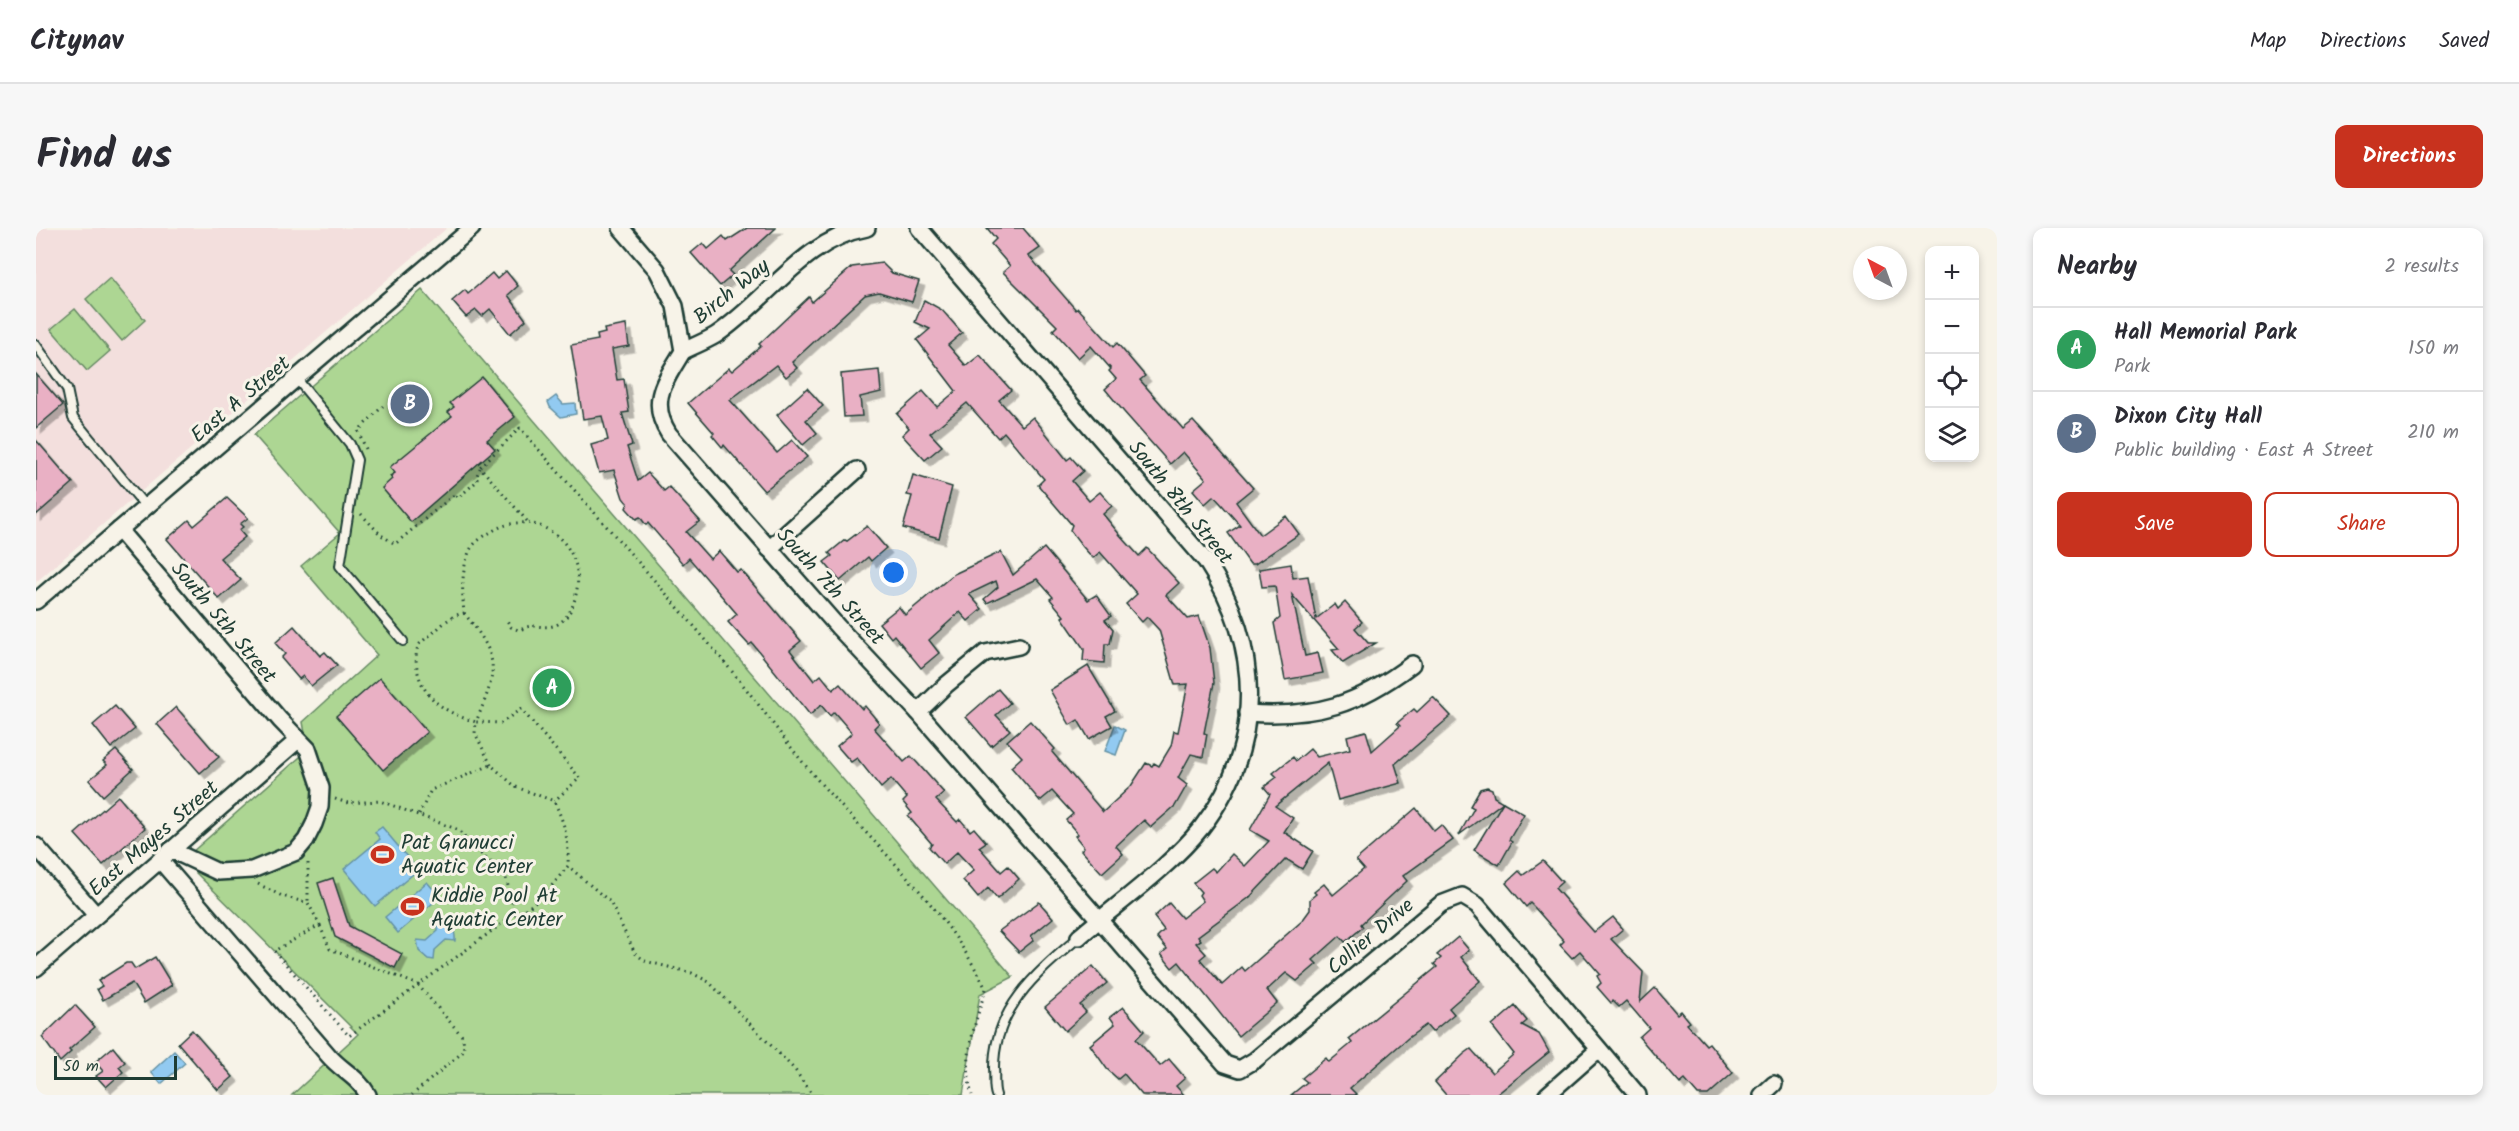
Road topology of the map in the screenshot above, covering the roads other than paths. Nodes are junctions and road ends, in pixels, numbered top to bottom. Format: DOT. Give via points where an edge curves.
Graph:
graph roads {
  1 [pos="472,228"];
  2 [pos="621,228"];
  3 [pos="867,228"];
  4 [pos="919,228"];
  5 [pos="36,345"];
  6 [pos="683,351"];
  7 [pos="296,378"];
  8 [pos="857,470"];
  9 [pos="146,507"];
  10 [pos="119,530"];
  11 [pos="769,549"];
  12 [pos="36,601"];
  13 [pos="403,641"];
  14 [pos="1019,646"];
  15 [pos="1412,664"];
  16 [pos="918,712"];
  17 [pos="1248,713"];
  18 [pos="298,740"];
  19 [pos="36,846"];
  20 [pos="165,855"];
  21 [pos="96,915"];
  22 [pos="1098,921"];
  23 [pos="1079,937"];
  24 [pos="1116,941"];
  25 [pos="36,968"];
  26 [pos="1598,1050"];
  27 [pos="1774,1084"];
  28 [pos="368,1095"];
  29 [pos="996,1095"];
  30 [pos="1547,1095"];
  31 [pos="1638,1095"];
  32 [pos="1762,1095"];
  1 -- 7 [label="street, East A Street"];
  2 -- 6 [label="street" via="657,270 675,306"];
  3 -- 6 [label="street, Birch Way" via="827,242 716,335"];
  4 -- 17 [label="street, South 8th Street" via="1206,561 1239,624 1246,659"];
  5 -- 9 [label="lane" via="67,389 73,418"];
  6 -- 11 [label="street, South 7th Street" via="659,397 662,422"];
  7 -- 9 [label="street, East A Street"];
  7 -- 13 [label="lane" via="350,444 357,460 340,566"];
  8 -- 11 [label="street"];
  9 -- 10 [label="street, East A Street"];
  10 -- 12 [label="street, East A Street"];
  10 -- 18 [label="street, South 5th Street"];
  11 -- 16 [label="street, South 7th Street"];
  14 -- 16 [label="street" via="986,654"];
  15 -- 17 [label="street" via="1368,693 1340,705 1285,716"];
  16 -- 22 [label="street, South 7th Street"];
  17 -- 22 [label="street, South 8th Street" via="1233,772 1201,827"];
  18 -- 20 [label="street, East Mayes Street"];
  18 -- 20 [label="street, South 5th Street" via="308,749 321,788 314,824 296,852 262,867 231,873"];
  19 -- 21 [label="street"];
  20 -- 21 [label="street, East Mayes Street"];
  20 -- 28 [label="street" via="328,1056 359,1079"];
  21 -- 25 [label="street, East Mayes Street"];
  22 -- 23 [label="street, South 8th Street"];
  22 -- 24 [label="street, South 7th Street"];
  23 -- 29 [label="lane" via="1034,976 1010,1008 994,1048"];
  24 -- 26 [label="street, Collier Drive" via="1225,1064 1239,1069 1255,1060 1441,904 1462,896 1477,905"];
  26 -- 30 [label="street"];
  26 -- 31 [label="street, Collier Drive"];
  27 -- 32 [label="street"];
}
